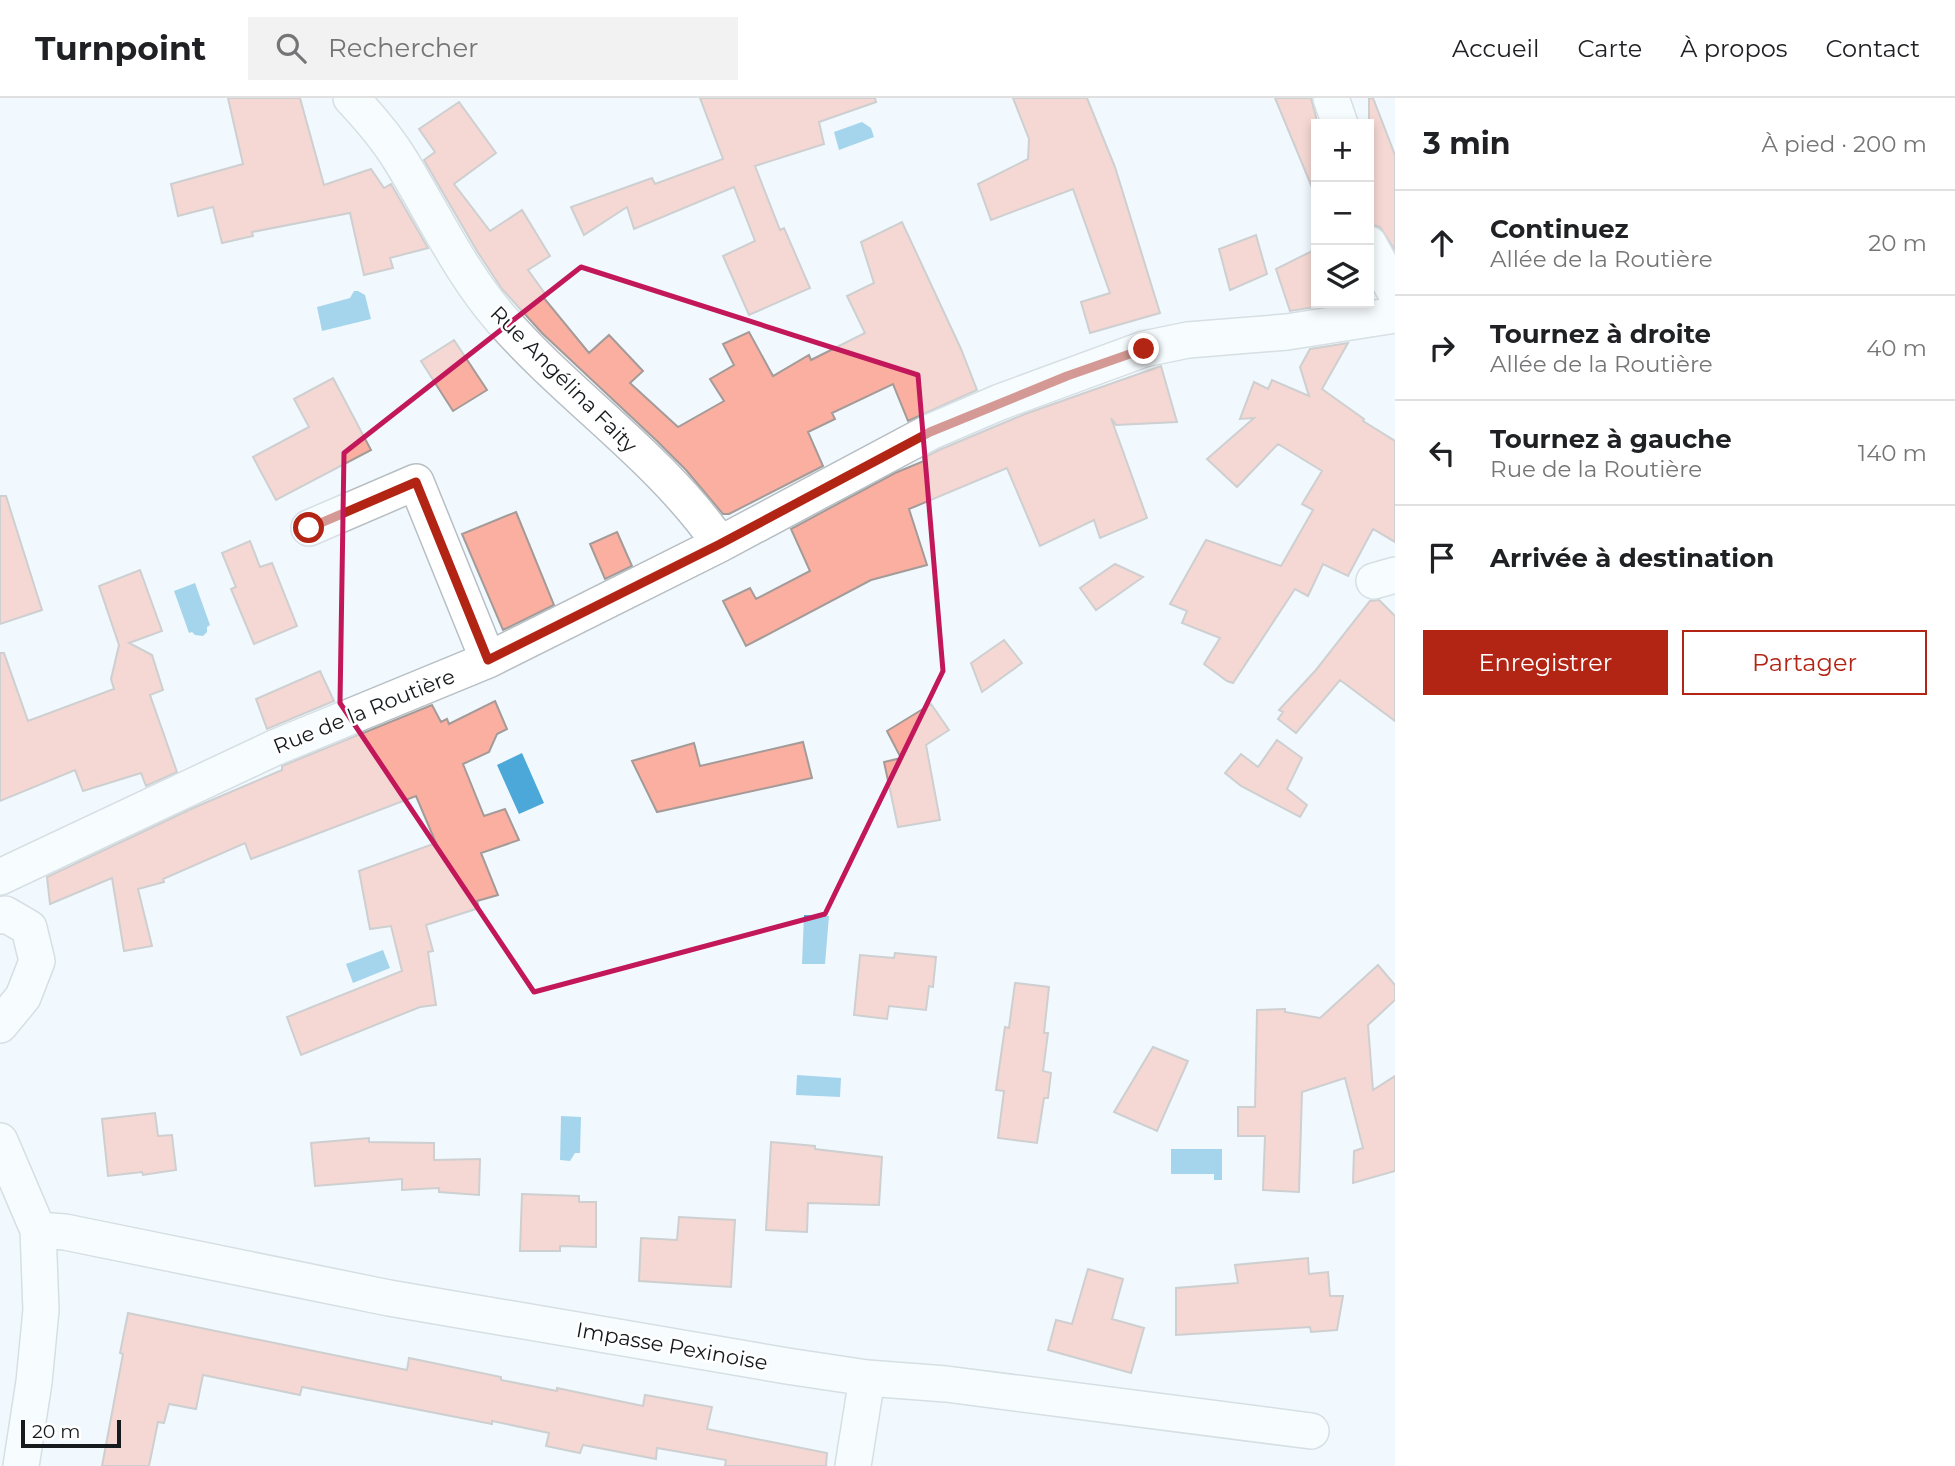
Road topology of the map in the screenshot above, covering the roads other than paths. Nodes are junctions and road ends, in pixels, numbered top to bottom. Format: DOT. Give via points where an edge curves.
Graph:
graph roads {
  1 [pos="351,98"];
  2 [pos="1331,98"];
  3 [pos="1338,119"];
  4 [pos="1370,245"];
  5 [pos="1395,292"];
  6 [pos="1395,315"];
  7 [pos="309,528"];
  8 [pos="720,544"];
  9 [pos="488,660"];
  10 [pos="0,877"];
  11 [pos="0,916"];
  12 [pos="0,1025"];
  13 [pos="0,1141"];
  14 [pos="38,1230"];
  15 [pos="867,1378"];
  16 [pos="1311,1431"];
  17 [pos="21,1466"];
  18 [pos="853,1466"];
  1 -- 8 [label="street, Rue Angélina Faity" via="400,158 471,279 499,317 684,498"];
  2 -- 3 [label="street"];
  4 -- 5 [label="street"];
  6 -- 8 [label="street, Rue de la Routière" via="1287,332 1188,340 1133,353 930,432"];
  7 -- 9 [label="street" via="416,482"];
  8 -- 9 [label="street, Rue de la Routière"];
  9 -- 10 [label="street, Rue de la Routière" via="274,748"];
  11 -- 12 [label="street" via="5,914 29,928 37,961 23,997"];
  13 -- 14 [label="street"];
  14 -- 15 [label="street, Impasse Pexinoise" via="388,1298"];
  14 -- 17 [label="street" via="41,1310"];
  15 -- 16 [label="street, Impasse Pexinoise"];
  15 -- 18 [label="street"];
}
